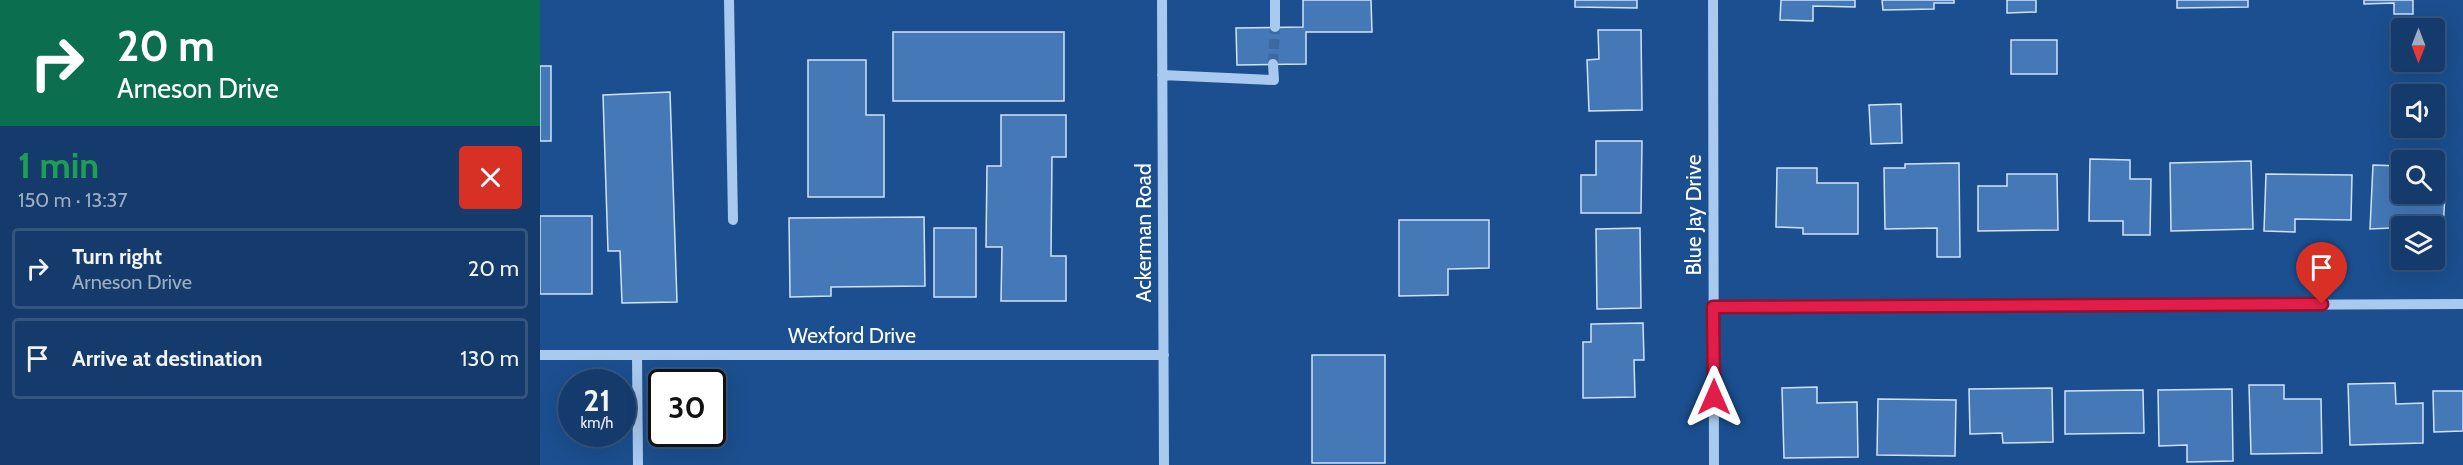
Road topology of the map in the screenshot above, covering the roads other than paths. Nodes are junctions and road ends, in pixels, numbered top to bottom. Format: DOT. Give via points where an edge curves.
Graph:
graph roads {
  1 [pos="729,0"];
  2 [pos="1162,0"];
  3 [pos="1275,0"];
  4 [pos="1713,0"];
  5 [pos="1275,27"];
  6 [pos="1273,64"];
  7 [pos="1162,75"];
  8 [pos="734,220"];
  9 [pos="2463,304"];
  10 [pos="1713,307"];
  11 [pos="1164,355"];
  12 [pos="540,356"];
  13 [pos="637,356"];
  14 [pos="638,465"];
  15 [pos="1164,465"];
  16 [pos="1714,465"];
  1 -- 8 [label="street"];
  2 -- 7 [label="street, Ackerman Road"];
  3 -- 5 [label="street"];
  4 -- 10 [label="street, Blue Jay Drive"];
  6 -- 7 [label="street" via="1274,80"];
  7 -- 11 [label="street, Ackerman Road"];
  9 -- 10 [label="street"];
  10 -- 16 [label="street, Blue Jay Drive"];
  11 -- 13 [label="street, Wexford Drive"];
  11 -- 15 [label="street, Ackerman Road"];
  12 -- 13 [label="street, Wexford Drive"];
  13 -- 14 [label="street"];
}
